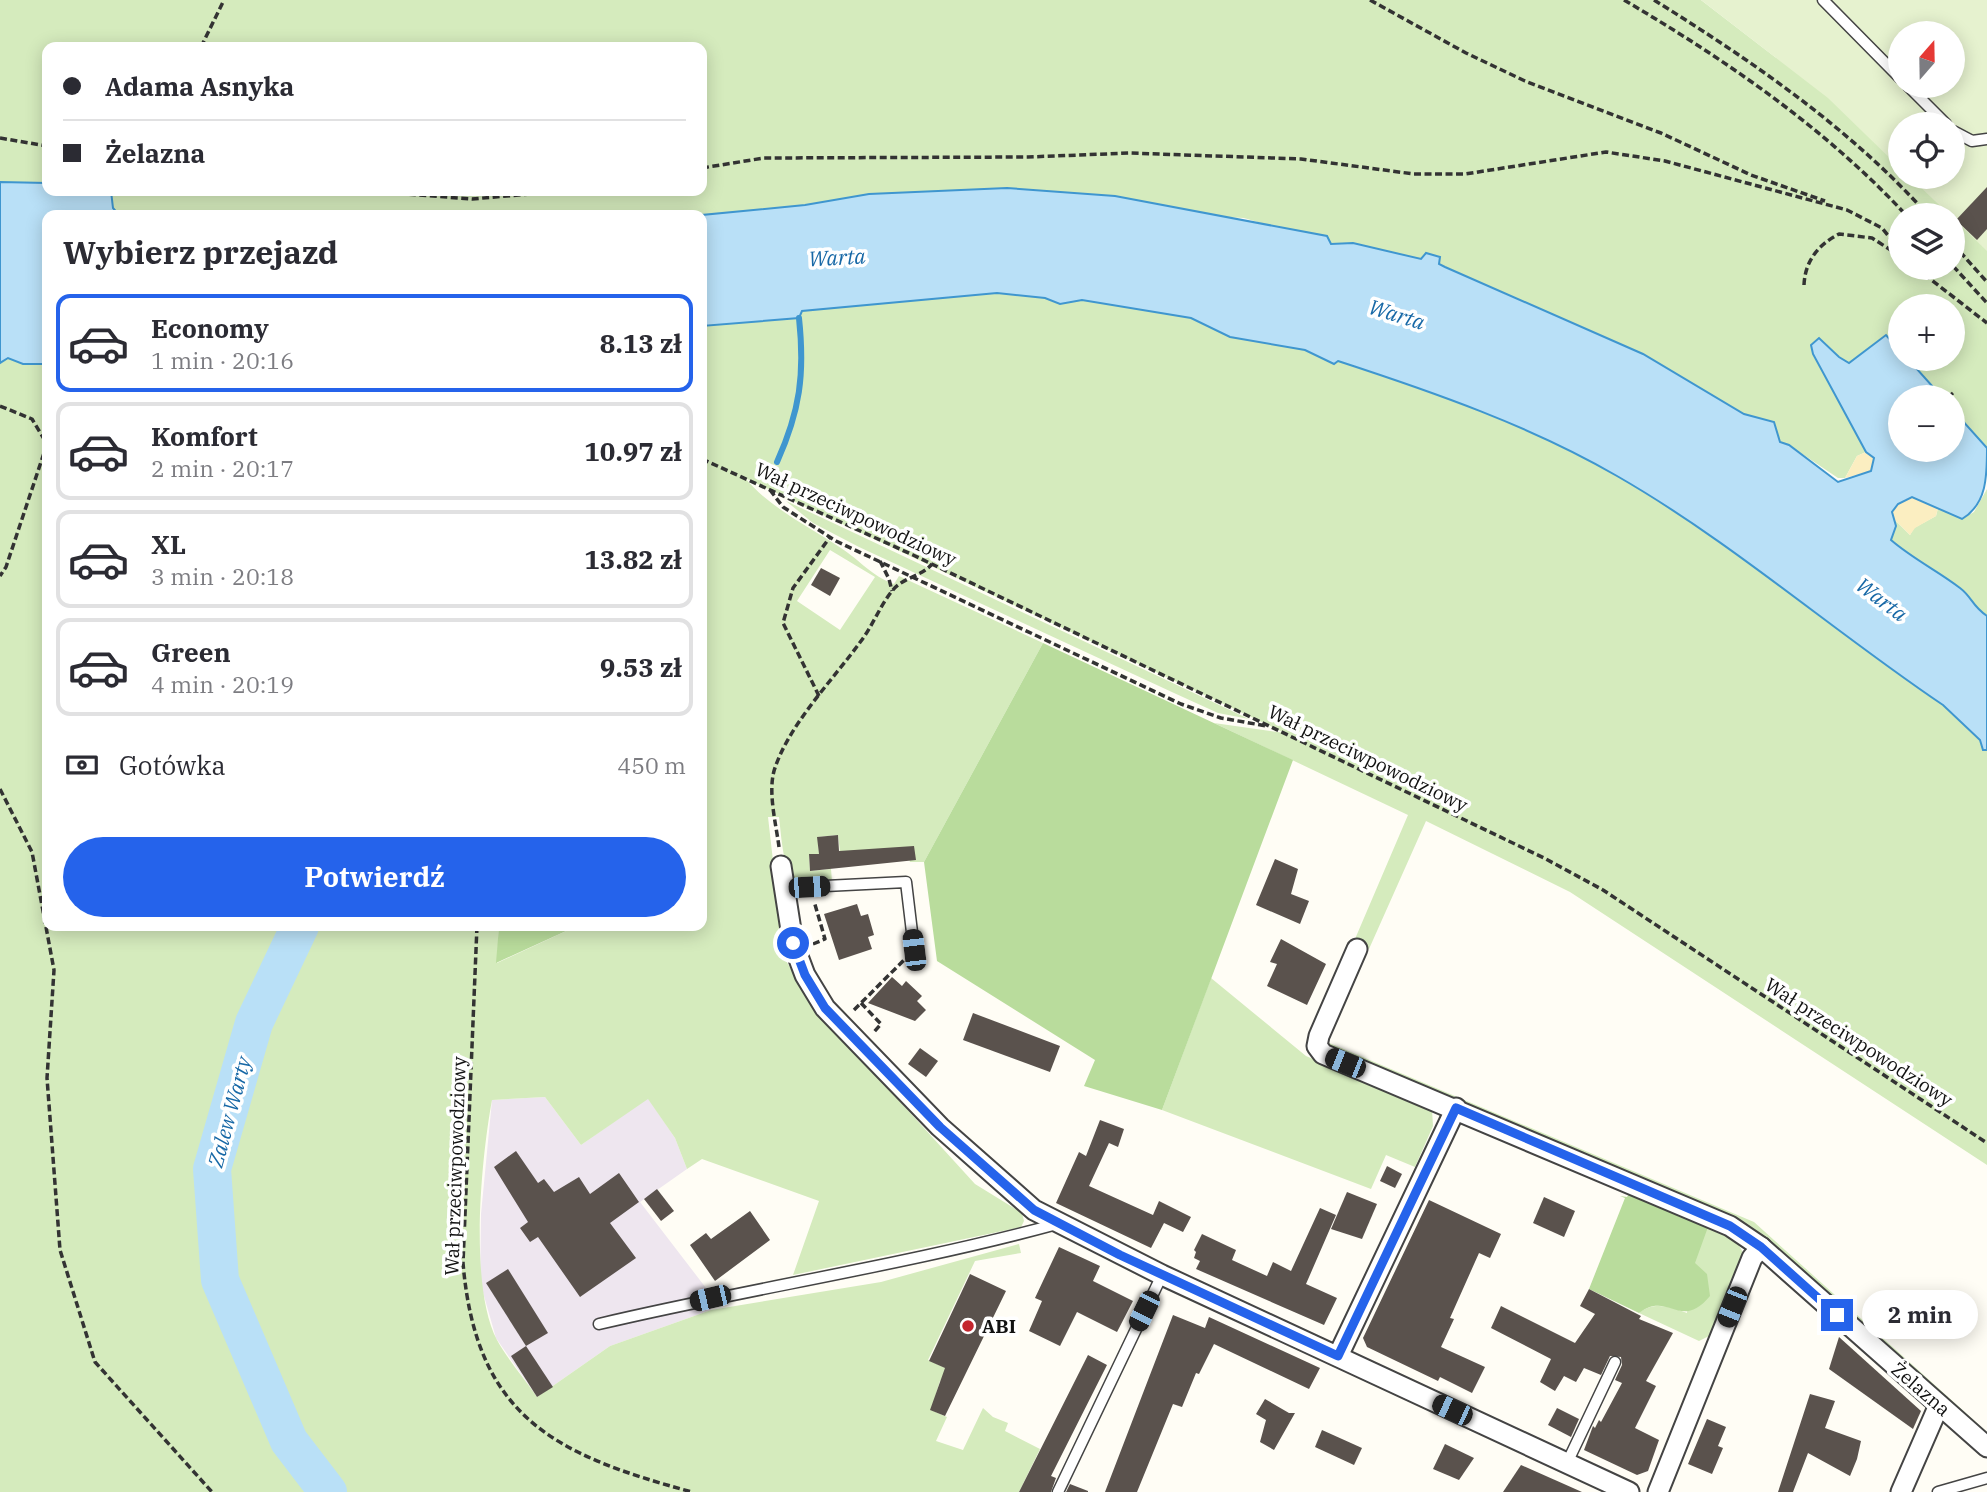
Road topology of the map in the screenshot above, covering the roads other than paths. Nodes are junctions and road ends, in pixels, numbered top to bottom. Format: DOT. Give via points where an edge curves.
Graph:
graph roads {
  1 [pos="1823,0"];
  2 [pos="1888,66"];
  3 [pos="1920,98"];
  4 [pos="1933,112"];
  5 [pos="1965,137"];
  6 [pos="1987,139"];
  7 [pos="781,866"];
  8 [pos="785,888"];
  9 [pos="1357,948"];
  10 [pos="914,950"];
  11 [pos="1456,1108"];
  12 [pos="1058,1224"];
  13 [pos="1761,1247"];
  14 [pos="1162,1275"];
  15 [pos="598,1324"];
  16 [pos="1338,1356"];
  17 [pos="1615,1362"];
  18 [pos="1939,1405"];
  19 [pos="1987,1447"];
  20 [pos="1567,1463"];
  21 [pos="1987,1478"];
  22 [pos="1058,1492"];
  23 [pos="1629,1492"];
  24 [pos="1658,1492"];
  25 [pos="1901,1492"];
  26 [pos="1938,1492"];
  1 -- 2 [label="lane"];
  3 -- 4 [label="lane"];
  5 -- 6 [label="lane"];
  7 -- 8 [label="street"];
  8 -- 10 [label="lane" via="906,882"];
  8 -- 12 [label="street" via="793,943 825,1008 1010,1192"];
  9 -- 11 [label="street, Żelazna" via="1319,1036 1318,1049"];
  11 -- 13 [label="street, Żelazna" via="1718,1220"];
  11 -- 16 [label="street"];
  12 -- 14 [label="street"];
  12 -- 15 [label="lane" via="808,1282 710,1298"];
  13 -- 18 [label="street, Żelazna"];
  13 -- 24 [label="street" via="1752,1258"];
  14 -- 16 [label="street"];
  14 -- 22 [label="lane"];
  16 -- 20 [label="street"];
  17 -- 20 [label="lane"];
  18 -- 19 [label="street, Żelazna"];
  18 -- 25 [label="street"];
  20 -- 23 [label="street"];
  21 -- 26 [label="lane"];
}
